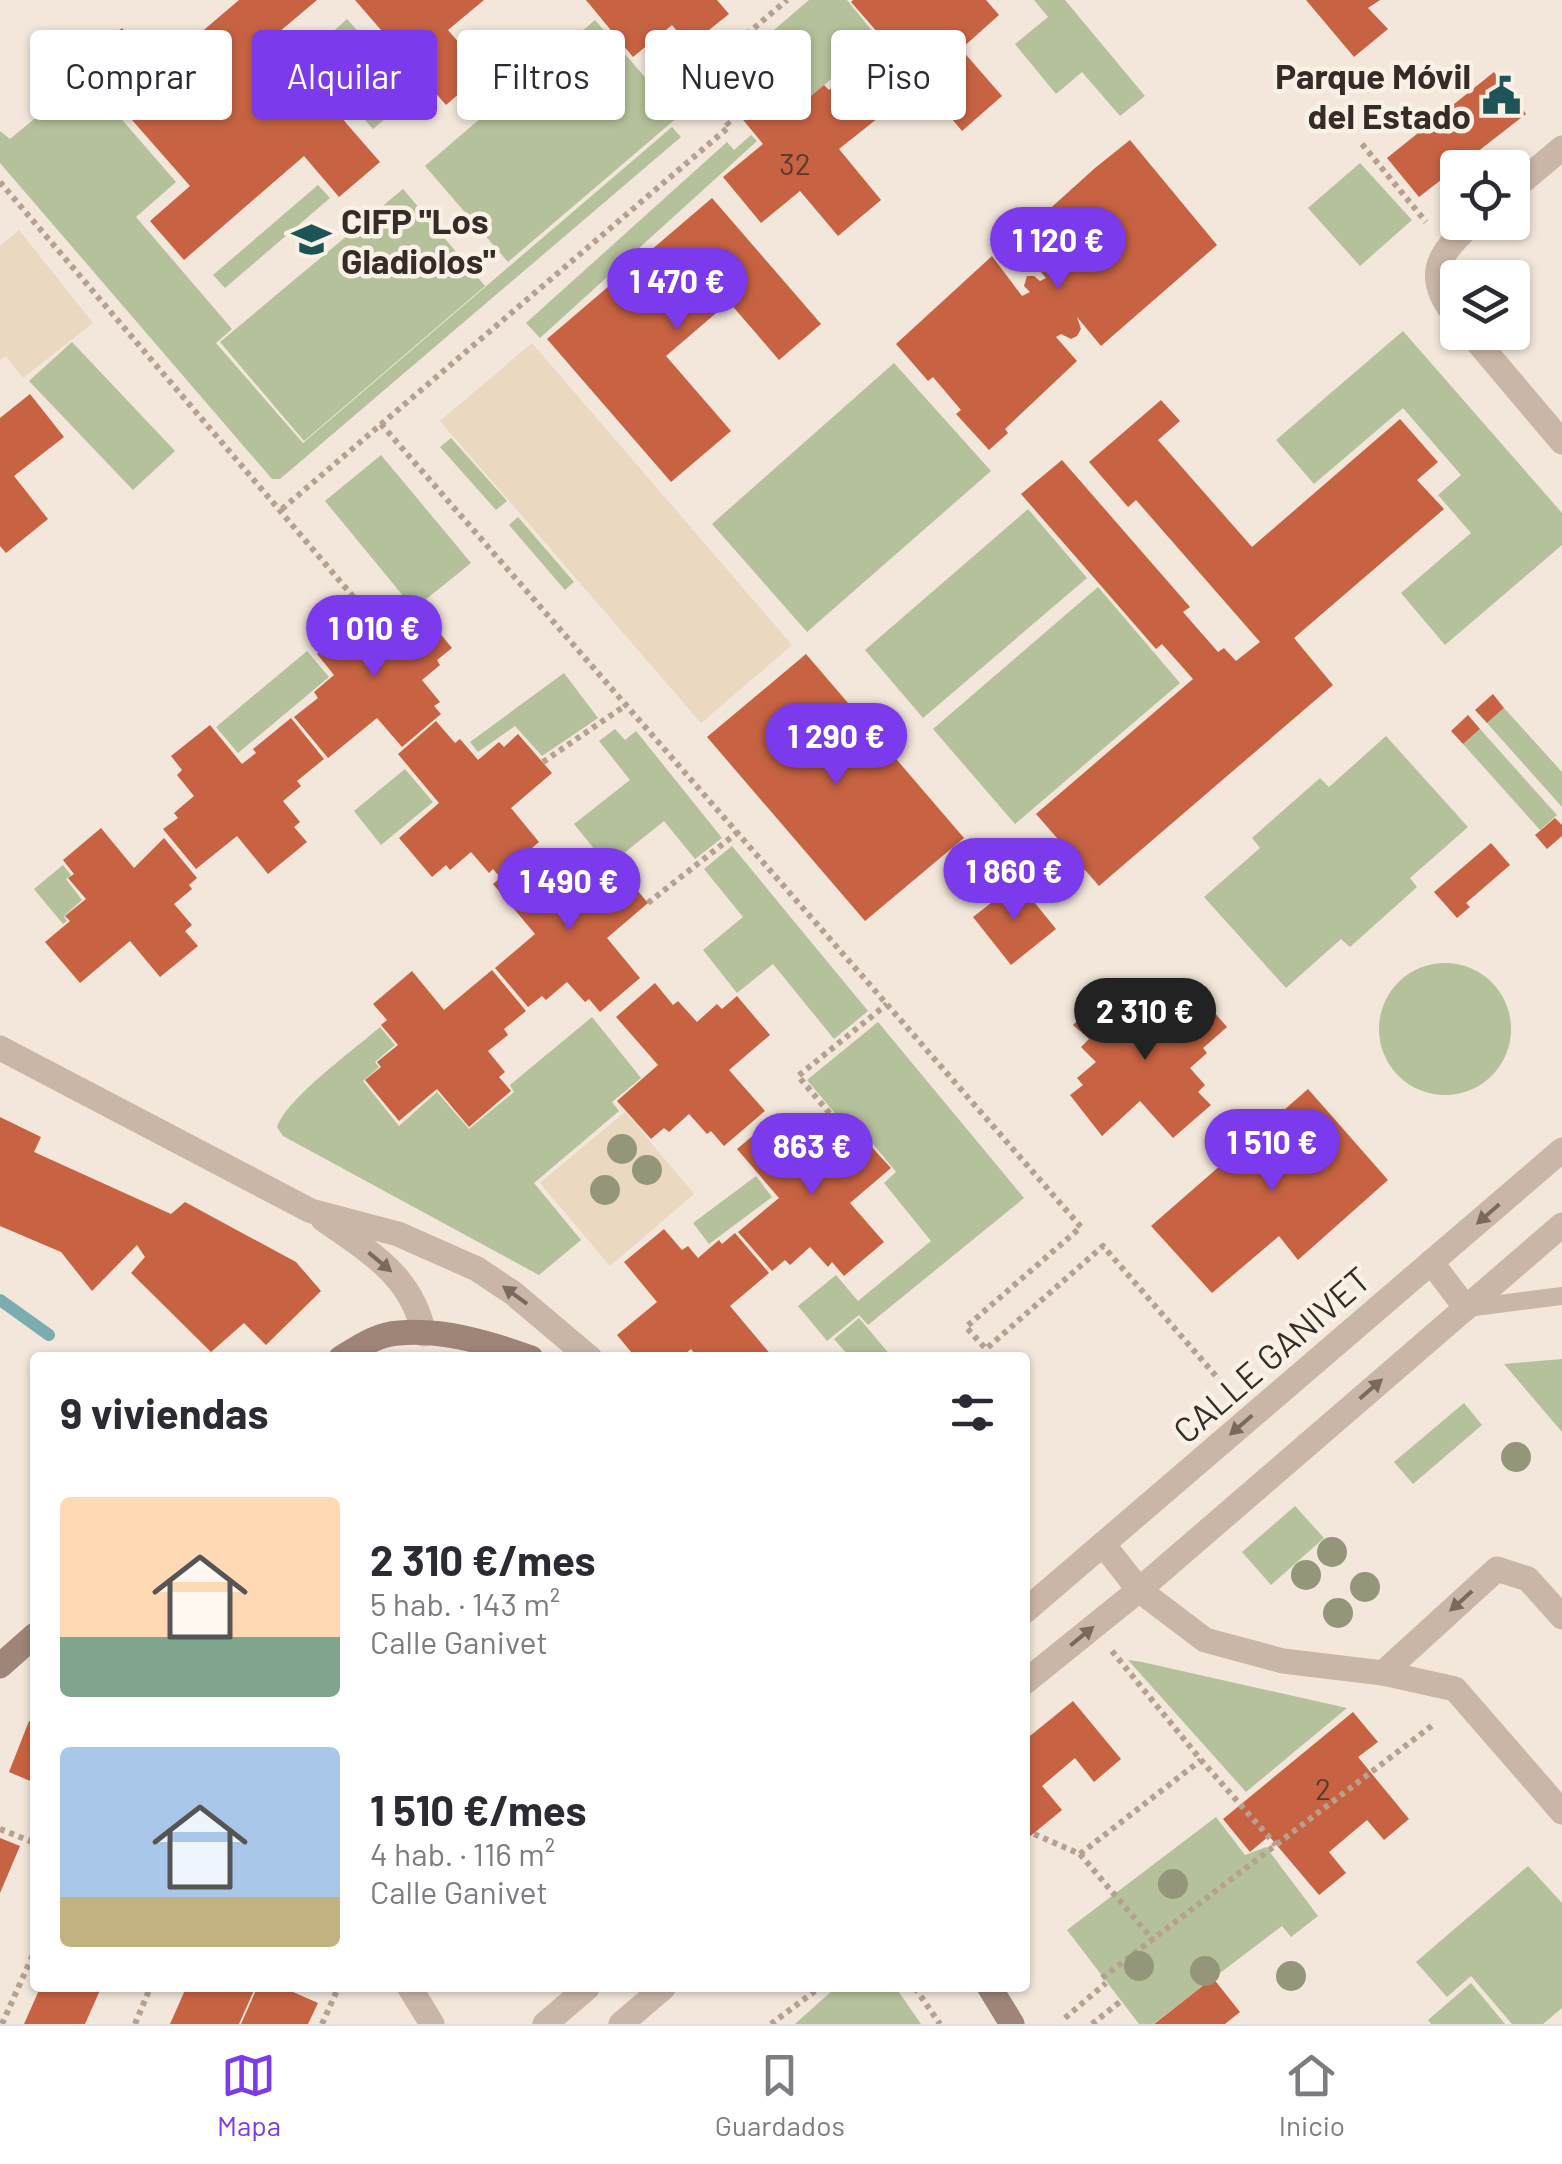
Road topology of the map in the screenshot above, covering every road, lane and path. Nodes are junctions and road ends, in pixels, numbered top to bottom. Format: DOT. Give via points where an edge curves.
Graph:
graph roads {
  1 [pos="787,0"];
  2 [pos="1362,144"];
  3 [pos="1562,148"];
  4 [pos="1530,175"];
  5 [pos="0,182"];
  6 [pos="1426,222"];
  7 [pos="1454,240"];
  8 [pos="1440,290"];
  9 [pos="1484,350"];
  10 [pos="381,424"];
  11 [pos="1562,442"];
  12 [pos="282,509"];
  13 [pos="356,600"];
  14 [pos="626,705"];
  15 [pos="543,762"];
  16 [pos="738,832"];
  17 [pos="648,903"];
  18 [pos="887,1004"];
  19 [pos="0,1048"];
  20 [pos="848,1136"];
  21 [pos="1562,1150"];
  22 [pos="311,1210"];
  23 [pos="1562,1226"];
  24 [pos="1431,1262"];
  25 [pos="1562,1296"];
  26 [pos="1466,1308"];
  27 [pos="424,1334"];
  28 [pos="351,1352"];
  29 [pos="511,1352"];
  30 [pos="583,1352"];
  31 [pos="1229,1390"];
  32 [pos="1103,1544"];
  33 [pos="1139,1590"];
  34 [pos="1030,1607"];
  35 [pos="1562,1617"];
  36 [pos="30,1639"];
  37 [pos="1112,1650"];
  38 [pos="0,1666"];
  39 [pos="1383,1673"];
  40 [pos="1030,1678"];
  41 [pos="1434,1724"];
  42 [pos="1200,1760"];
  43 [pos="1562,1812"];
  44 [pos="0,1829"];
  45 [pos="1030,1832"];
  46 [pos="30,1841"];
  47 [pos="1276,1845"];
  48 [pos="1080,1854"];
  49 [pos="1153,1940"];
  50 [pos="30,1961"];
  51 [pos="148,1992"];
  52 [pos="336,1992"];
  53 [pos="412,1992"];
  54 [pos="581,1992"];
  55 [pos="658,1992"];
  56 [pos="814,1992"];
  57 [pos="918,1992"];
  58 [pos="992,1992"];
  59 [pos="1121,2001"];
  60 [pos="1065,2018"];
  61 [pos="2,2024"];
  62 [pos="135,2024"];
  63 [pos="322,2024"];
  64 [pos="432,2024"];
  65 [pos="544,2024"];
  66 [pos="621,2024"];
  67 [pos="771,2024"];
  68 [pos="940,2024"];
  69 [pos="1012,2024"];
  70 [pos="1092,2024"];
  1 -- 10 [label="path" via="692,82 730,126"];
  2 -- 6 [label="path"];
  3 -- 4 [label="street"];
  5 -- 12 [label="path"];
  7 -- 8 [label="street" via="1440,258"];
  9 -- 11 [label="street"];
  10 -- 12 [label="path"];
  10 -- 14 [label="path"];
  12 -- 13 [label="path"];
  14 -- 15 [label="path"];
  14 -- 16 [label="path"];
  16 -- 17 [label="path"];
  16 -- 18 [label="path"];
  18 -- 20 [label="path" via="798,1076"];
  18 -- 31 [label="path" via="1082,1228 966,1327 986,1350 1103,1246"];
  19 -- 22 [label="street"];
  21 -- 24 [label="street, CALLE GANIVET, one-way"];
  22 -- 27 [label="street, one-way" via="405,1286 420,1310"];
  30 -- 22 [label="street, one-way" via="477,1269 398,1234"];
  23 -- 26 [label="street"];
  24 -- 26 [label="street"];
  24 -- 32 [label="street, CALLE GANIVET, one-way"];
  25 -- 26 [label="lane"];
  33 -- 26 [label="street, one-way"];
  27 -- 28 [label="main road" via="397,1332"];
  27 -- 29 [label="main road"];
  32 -- 33 [label="street"];
  32 -- 34 [label="street, CALLE GANIVET"];
  33 -- 39 [label="street" via="1205,1640 1283,1661"];
  40 -- 33 [label="street, one-way"];
  35 -- 39 [label="street, one-way" via="1528,1579 1497,1568"];
  36 -- 38 [label="main road"];
  37 -- 42 [label="path"];
  39 -- 43 [label="street" via="1455,1689"];
  41 -- 47 [label="path"];
  42 -- 47 [label="path"];
  42 -- 48 [label="path"];
  44 -- 46 [label="path"];
  45 -- 48 [label="path"];
  47 -- 49 [label="path"];
  48 -- 49 [label="path"];
  49 -- 60 [label="path"];
  50 -- 61 [label="path"];
  51 -- 62 [label="path"];
  52 -- 63 [label="path"];
  53 -- 64 [label="street"];
  54 -- 65 [label="street"];
  55 -- 66 [label="street"];
  56 -- 67 [label="path"];
  57 -- 68 [label="path"];
  58 -- 69 [label="main road"];
  59 -- 70 [label="path"];
}
